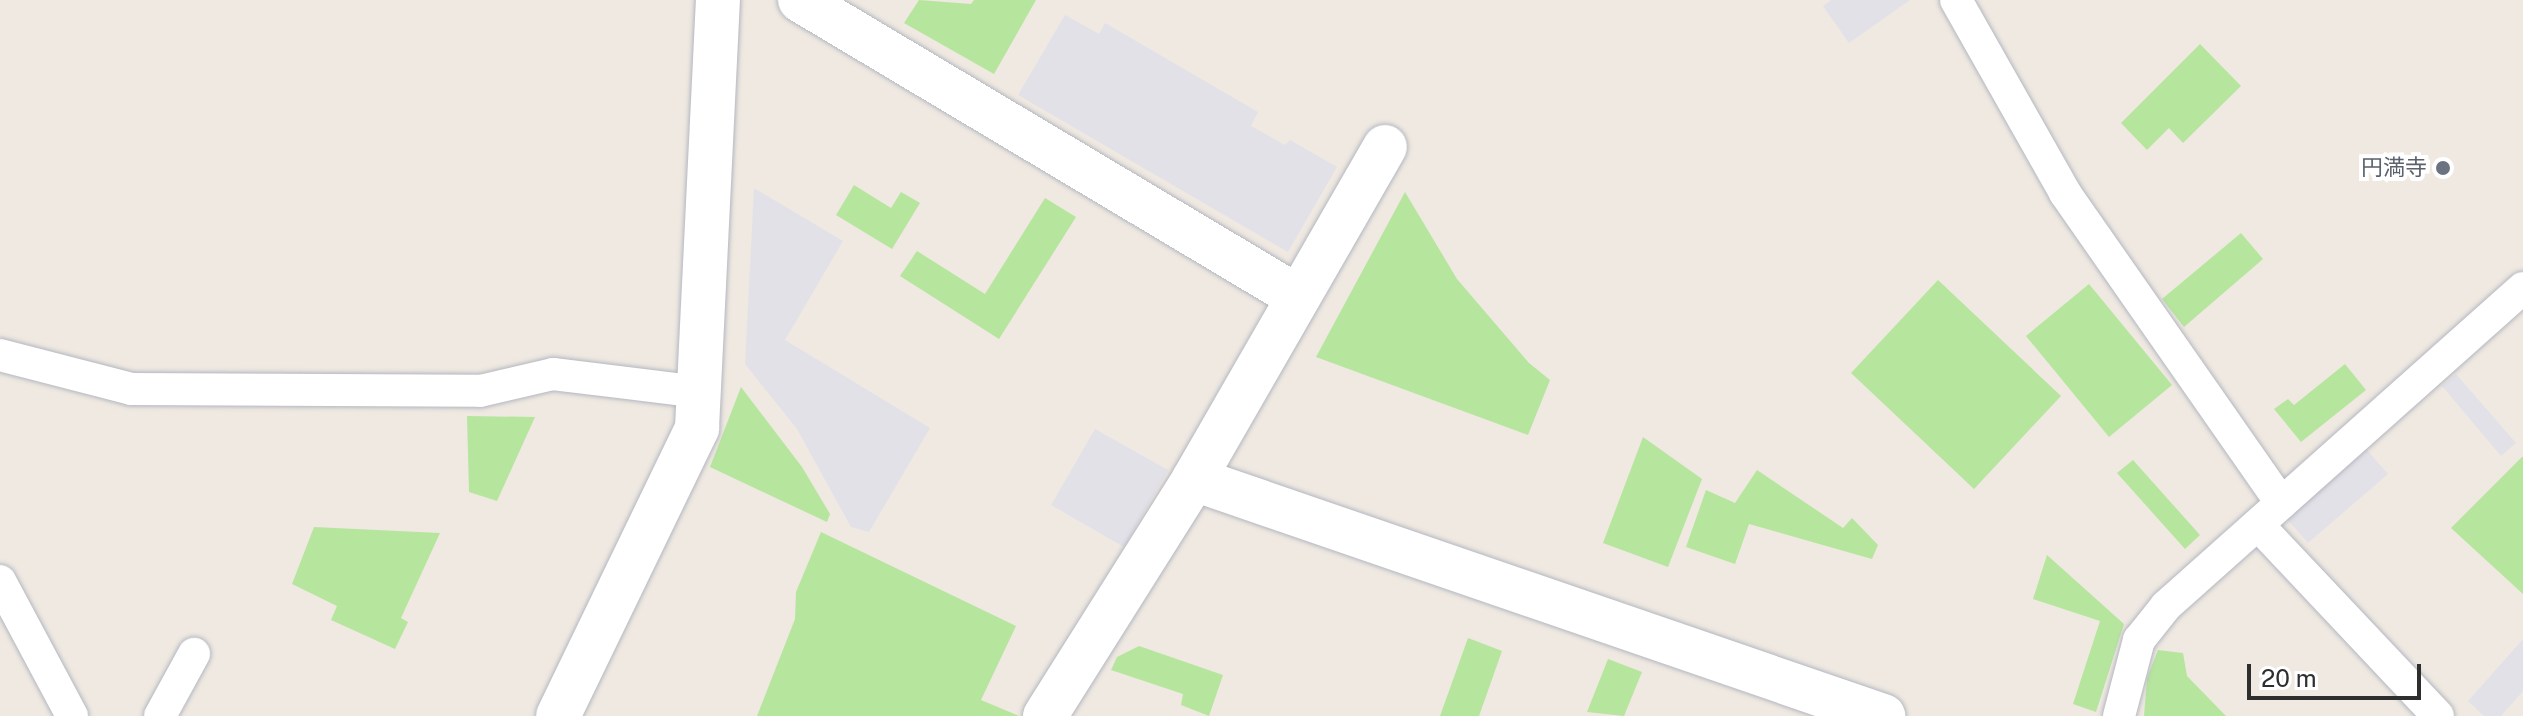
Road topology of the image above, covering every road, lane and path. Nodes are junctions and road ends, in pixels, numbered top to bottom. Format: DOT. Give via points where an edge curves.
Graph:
graph roads {
  1 [pos="718,0"];
  2 [pos="800,0"];
  3 [pos="1956,0"];
  4 [pos="1385,147"];
  5 [pos="2523,288"];
  6 [pos="1298,297"];
  7 [pos="0,355"];
  8 [pos="699,392"];
  9 [pos="1194,479"];
  10 [pos="2281,503"];
  11 [pos="2259,526"];
  12 [pos="0,581"];
  13 [pos="194,654"];
  14 [pos="72,716"];
  15 [pos="160,716"];
  16 [pos="558,716"];
  17 [pos="1045,716"];
  18 [pos="1883,716"];
  19 [pos="2119,716"];
  20 [pos="2438,716"];
  1 -- 8 [label="street"];
  2 -- 6 [label="street"];
  3 -- 10 [label="lane" via="2065,193"];
  4 -- 6 [label="street"];
  5 -- 10 [label="lane"];
  6 -- 9 [label="street"];
  7 -- 8 [label="lane" via="131,389 480,391 553,374"];
  8 -- 16 [label="street" via="697,428"];
  9 -- 17 [label="street"];
  9 -- 18 [label="street"];
  10 -- 11 [label="lane"];
  11 -- 19 [label="lane" via="2166,606 2139,640"];
  11 -- 20 [label="lane"];
  12 -- 14 [label="lane"];
  13 -- 15 [label="lane"];
}
